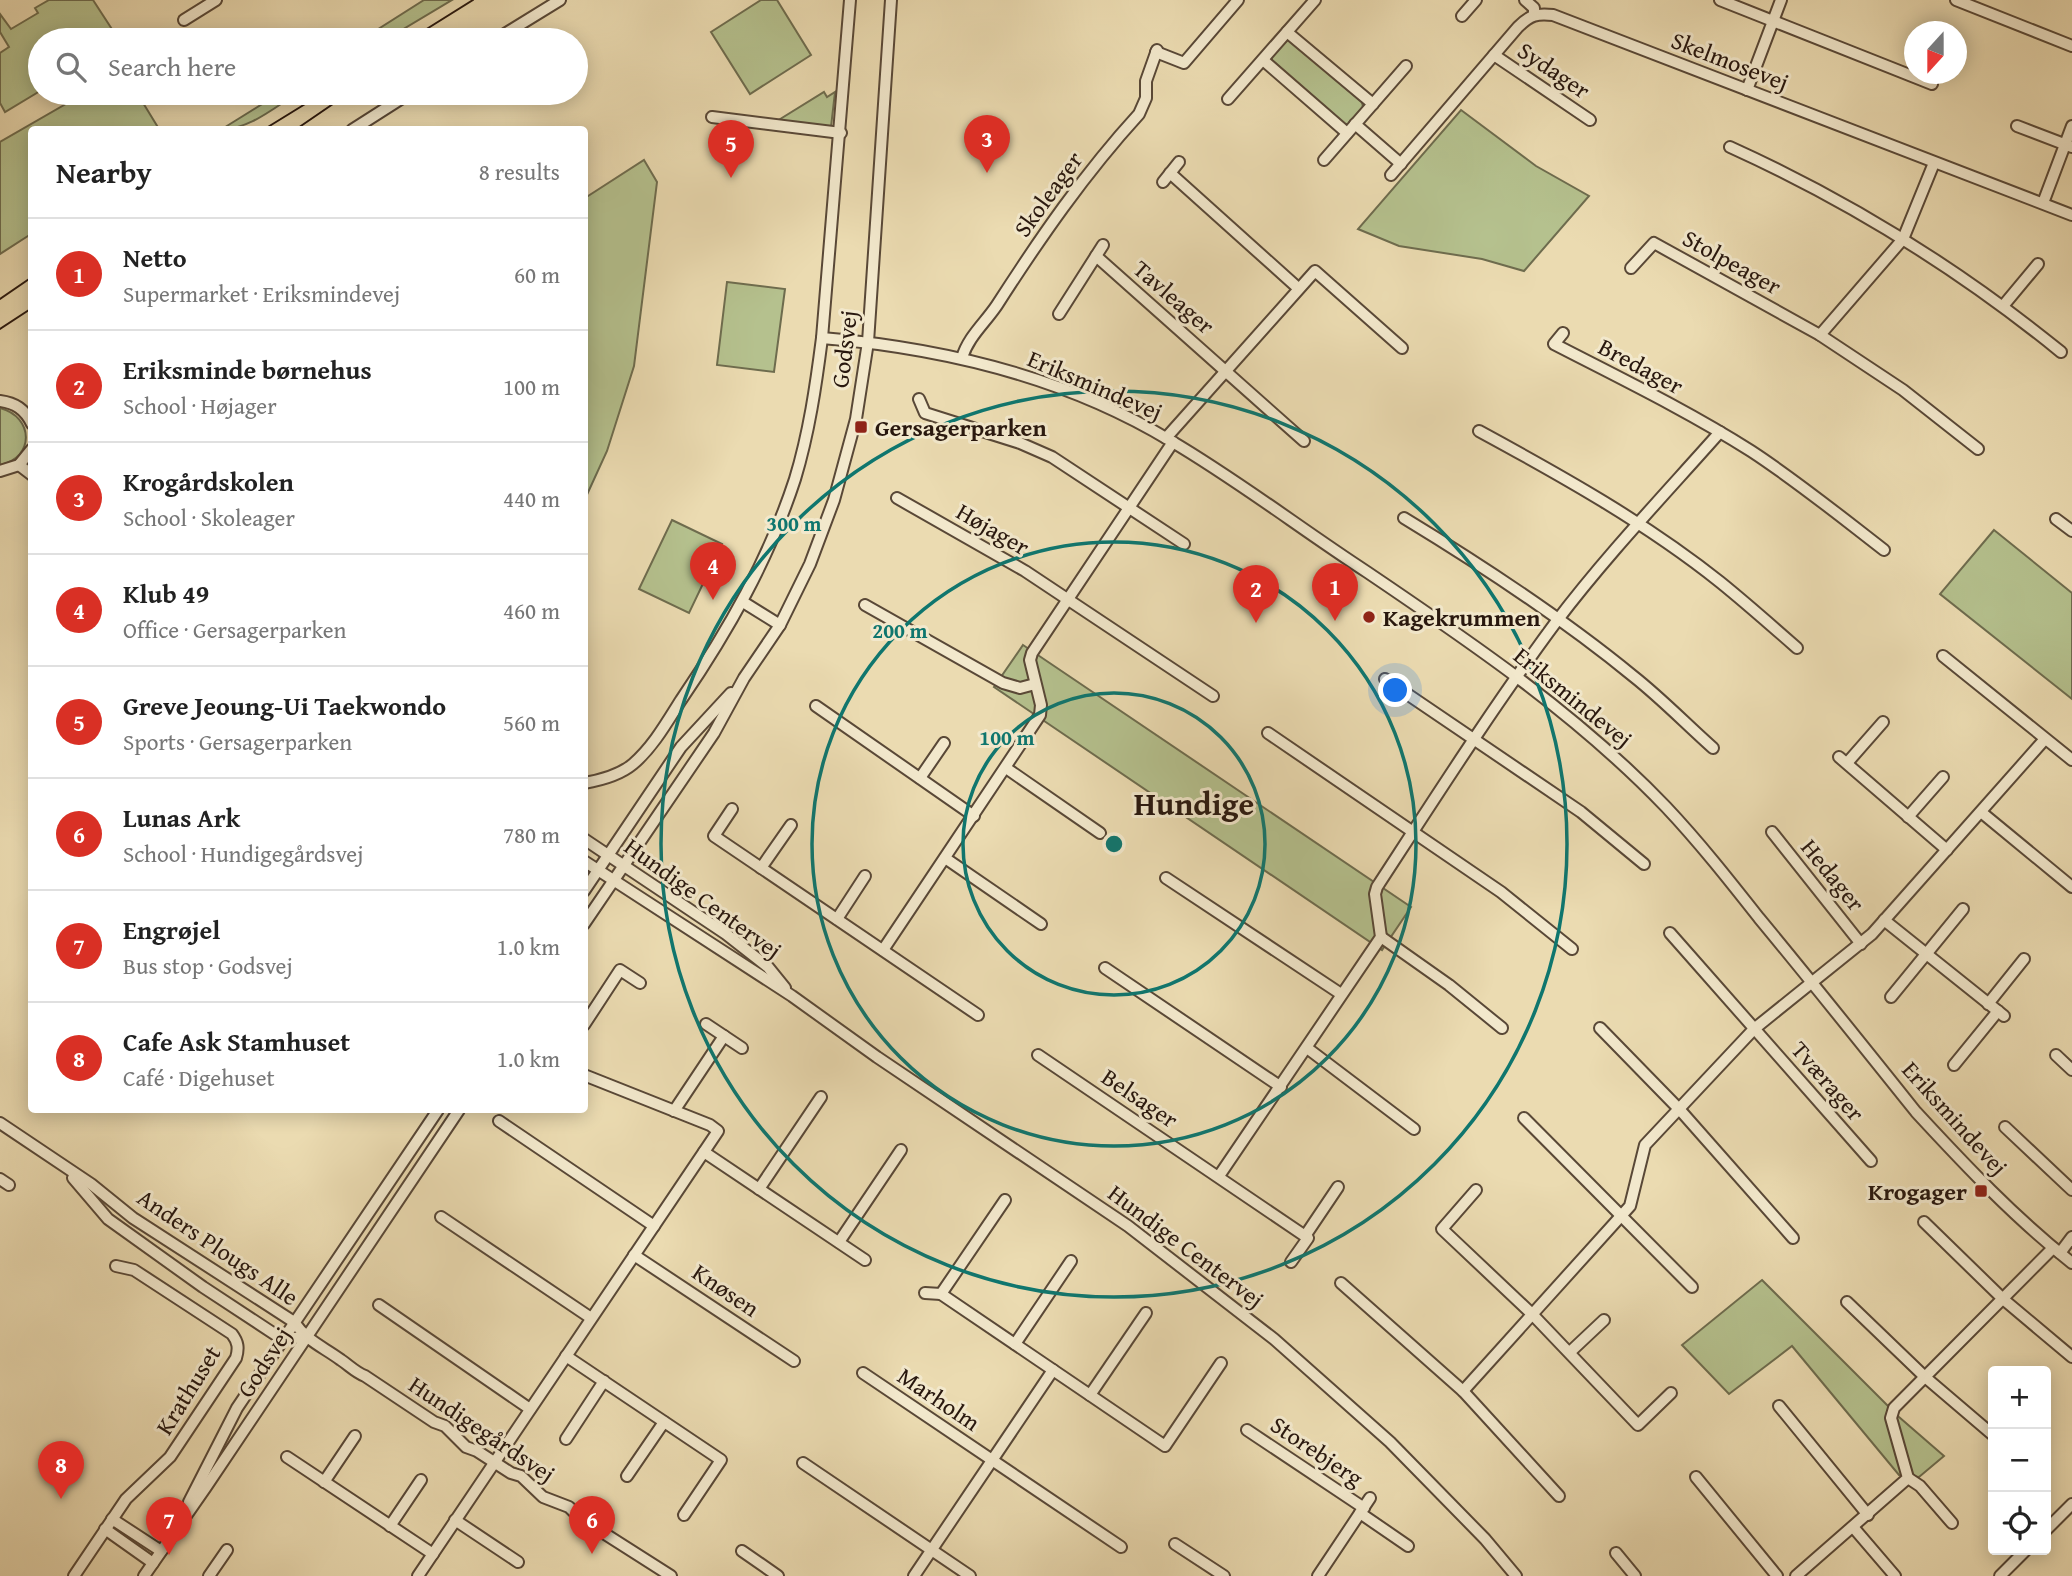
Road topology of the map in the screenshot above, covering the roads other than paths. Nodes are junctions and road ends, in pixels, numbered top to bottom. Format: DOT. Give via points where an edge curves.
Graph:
graph roads {
  1 [pos="216,0"];
  2 [pos="560,0"];
  3 [pos="850,0"];
  4 [pos="891,0"];
  5 [pos="1238,0"];
  6 [pos="1315,0"];
  7 [pos="1476,0"];
  8 [pos="1525,0"];
  9 [pos="1720,0"];
  10 [pos="1781,0"];
  11 [pos="1956,0"];
  12 [pos="1534,14"];
  13 [pos="1462,16"];
  14 [pos="184,20"];
  15 [pos="1773,20"];
  16 [pos="514,28"];
  17 [pos="1287,32"];
  18 [pos="2072,46"];
  19 [pos="1493,55"];
  20 [pos="1263,60"];
  21 [pos="1406,66"];
  22 [pos="1904,73"];
  23 [pos="1747,90"];
  24 [pos="1228,99"];
  25 [pos="1373,104"];
  26 [pos="391,105"];
  27 [pos="712,117"];
  28 [pos="1590,120"];
  29 [pos="358,126"];
  30 [pos="2017,126"];
  31 [pos="2072,126"];
  32 [pos="1351,129"];
  33 [pos="841,133"];
  34 [pos="2068,146"];
  35 [pos="1730,147"];
  36 [pos="1324,160"];
  37 [pos="1179,162"];
  38 [pos="1934,163"];
  39 [pos="1401,164"];
  40 [pos="1391,175"];
  41 [pos="2043,203"];
  42 [pos="2072,215"];
  43 [pos="1903,239"];
  44 [pos="1103,245"];
  45 [pos="1096,256"];
  46 [pos="2038,264"];
  47 [pos="1631,268"];
  48 [pos="1298,288"];
  49 [pos="2003,306"];
  50 [pos="1059,314"];
  51 [pos="1563,333"];
  52 [pos="1820,335"];
  53 [pos="822,338"];
  54 [pos="868,342"];
  55 [pos="1402,348"];
  56 [pos="2061,352"];
  57 [pos="962,358"];
  58 [pos="1225,370"];
  59 [pos="919,399"];
  60 [pos="0,401"];
  61 [pos="28,419"];
  62 [pos="1479,430"];
  63 [pos="1720,432"];
  64 [pos="1169,440"];
  65 [pos="1304,441"];
  66 [pos="1978,449"];
  67 [pos="28,454"];
  68 [pos="19,465"];
  69 [pos="0,471"];
  70 [pos="28,472"];
  71 [pos="897,498"];
  72 [pos="1129,507"];
  73 [pos="1404,518"];
  74 [pos="2056,519"];
  75 [pos="1638,524"];
  76 [pos="2072,531"];
  77 [pos="1184,544"];
  78 [pos="1884,550"];
  79 [pos="1068,598"];
  80 [pos="743,602"];
  81 [pos="865,605"];
  82 [pos="1559,619"];
  83 [pos="780,625"];
  84 [pos="1797,648"];
  85 [pos="1942,656"];
  86 [pos="1517,676"];
  87 [pos="744,678"];
  88 [pos="1385,679"];
  89 [pos="1035,684"];
  90 [pos="1213,696"];
  91 [pos="816,706"];
  92 [pos="1883,722"];
  93 [pos="1268,733"];
  94 [pos="1476,739"];
  95 [pos="2045,739"];
  96 [pos="944,743"];
  97 [pos="1713,748"];
  98 [pos="2072,760"];
  99 [pos="1006,768"];
  100 [pos="920,778"];
  101 [pos="1943,778"];
  102 [pos="588,782"];
  103 [pos="732,809"];
  104 [pos="1980,812"];
  105 [pos="974,816"];
  106 [pos="1908,817"];
  107 [pos="791,825"];
  108 [pos="1413,832"];
  109 [pos="1772,832"];
  110 [pos="1100,833"];
  111 [pos="588,842"];
  112 [pos="1947,850"];
  113 [pos="608,855"];
  114 [pos="945,858"];
  115 [pos="588,864"];
  116 [pos="1644,864"];
  117 [pos="624,865"];
  118 [pos="761,868"];
  119 [pos="598,870"];
  120 [pos="865,876"];
  121 [pos="1166,878"];
  122 [pos="614,880"];
  123 [pos="588,885"];
  124 [pos="2072,887"];
  125 [pos="1963,909"];
  126 [pos="588,917"];
  127 [pos="837,919"];
  128 [pos="1884,920"];
  129 [pos="1041,924"];
  130 [pos="1670,933"];
  131 [pos="1381,937"];
  132 [pos="1861,944"];
  133 [pos="1572,949"];
  134 [pos="883,950"];
  135 [pos="1926,954"];
  136 [pos="2024,959"];
  137 [pos="1105,968"];
  138 [pos="1812,982"];
  139 [pos="639,983"];
  140 [pos="1341,994"];
  141 [pos="792,996"];
  142 [pos="1891,997"];
  143 [pos="1997,1010"];
  144 [pos="978,1015"];
  145 [pos="588,1019"];
  146 [pos="706,1024"];
  147 [pos="1502,1028"];
  148 [pos="1600,1028"];
  149 [pos="1754,1028"];
  150 [pos="724,1036"];
  151 [pos="742,1048"];
  152 [pos="1307,1048"];
  153 [pos="1038,1055"];
  154 [pos="2056,1055"];
  155 [pos="1954,1065"];
  156 [pos="2072,1070"];
  157 [pos="588,1077"];
  158 [pos="1281,1087"];
  159 [pos="821,1097"];
  160 [pos="1680,1110"];
  161 [pos="674,1111"];
  162 [pos="436,1113"];
  163 [pos="457,1113"];
  164 [pos="1524,1118"];
  165 [pos="499,1121"];
  166 [pos="0,1123"];
  167 [pos="2005,1128"];
  168 [pos="1414,1129"];
  169 [pos="901,1150"];
  170 [pos="704,1152"];
  171 [pos="1871,1161"];
  172 [pos="65,1169"];
  173 [pos="1219,1176"];
  174 [pos="1338,1187"];
  175 [pos="759,1189"];
  176 [pos="1476,1189"];
  177 [pos="2072,1189"];
  178 [pos="1004,1199"];
  179 [pos="1622,1214"];
  180 [pos="441,1217"];
  181 [pos="1924,1223"];
  182 [pos="654,1226"];
  183 [pos="1305,1236"];
  184 [pos="2072,1237"];
  185 [pos="1793,1238"];
  186 [pos="839,1242"];
  187 [pos="2057,1251"];
  188 [pos="634,1255"];
  189 [pos="865,1260"];
  190 [pos="1071,1261"];
  191 [pos="1291,1262"];
  192 [pos="2072,1263"];
  193 [pos="116,1266"];
  194 [pos="1341,1283"];
  195 [pos="1692,1287"];
  196 [pos="925,1293"];
  197 [pos="940,1294"];
  198 [pos="2003,1299"];
  199 [pos="1847,1302"];
  200 [pos="379,1305"];
  201 [pos="1146,1313"];
  202 [pos="1532,1314"];
  203 [pos="591,1318"];
  204 [pos="1604,1320"];
  205 [pos="294,1322"];
  206 [pos="305,1338"];
  207 [pos="282,1339"];
  208 [pos="1015,1344"];
  209 [pos="1570,1352"];
  210 [pos="566,1356"];
  211 [pos="2072,1357"];
  212 [pos="794,1361"];
  213 [pos="1221,1363"];
  214 [pos="1053,1370"];
  215 [pos="863,1373"];
  216 [pos="1925,1377"];
  217 [pos="604,1381"];
  218 [pos="1463,1391"];
  219 [pos="1671,1393"];
  220 [pos="1090,1395"];
  221 [pos="1779,1406"];
  222 [pos="530,1409"];
  223 [pos="664,1422"];
  224 [pos="1247,1430"];
  225 [pos="1988,1432"];
  226 [pos="355,1436"];
  227 [pos="565,1439"];
  228 [pos="1165,1446"];
  229 [pos="287,1457"];
  230 [pos="1170,1458"];
  231 [pos="992,1460"];
  232 [pos="494,1462"];
  233 [pos="803,1463"];
  234 [pos="627,1476"];
  235 [pos="1696,1477"];
  236 [pos="1908,1478"];
  237 [pos="421,1480"];
  238 [pos="324,1482"];
  239 [pos="1559,1496"];
  240 [pos="2072,1504"];
  241 [pos="1365,1506"];
  242 [pos="684,1515"];
  243 [pos="1868,1515"];
  244 [pos="112,1519"];
  245 [pos="455,1520"];
  246 [pos="1952,1523"];
  247 [pos="2051,1525"];
  248 [pos="390,1526"];
  249 [pos="1853,1527"];
  250 [pos="105,1530"];
  251 [pos="173,1532"];
  252 [pos="1175,1544"];
  253 [pos="1408,1546"];
  254 [pos="1121,1547"];
  255 [pos="227,1550"];
  256 [pos="932,1550"];
  257 [pos="742,1551"];
  258 [pos="161,1552"];
  259 [pos="1616,1553"];
  260 [pos="433,1554"];
  261 [pos="2021,1555"];
  262 [pos="518,1562"];
  263 [pos="153,1563"];
  264 [pos="74,1576"];
  265 [pos="144,1576"];
  266 [pos="209,1576"];
  267 [pos="418,1576"];
  268 [pos="671,1576"];
  269 [pos="778,1576"];
  270 [pos="914,1576"];
  271 [pos="970,1576"];
  272 [pos="1224,1576"];
  273 [pos="1318,1576"];
  274 [pos="1516,1576"];
  275 [pos="1635,1576"];
  276 [pos="1777,1576"];
  277 [pos="1796,1576"];
  278 [pos="1895,1576"];
  279 [pos="2000,1576"];
  1 -- 14 [label="street"];
  2 -- 16 [label="street"];
  3 -- 33 [label="street"];
  4 -- 54 [label="street, Godsvej"];
  5 -- 57 [label="street, Skoleager" via="1184,63 1157,51 1139,114 1066,202"];
  6 -- 17 [label="street"];
  7 -- 13 [label="street"];
  8 -- 12 [label="street"];
  9 -- 15 [label="street"];
  10 -- 15 [label="street"];
  11 -- 18 [label="street"];
  12 -- 19 [label="street"];
  12 -- 23 [label="street, Skelmosevej" via="1553,15"];
  15 -- 22 [label="street"];
  15 -- 23 [label="street"];
  17 -- 20 [label="street"];
  17 -- 25 [label="street"];
  19 -- 28 [label="street, Sydager"];
  19 -- 39 [label="street"];
  20 -- 24 [label="street"];
  20 -- 32 [label="street"];
  21 -- 25 [label="street"];
  23 -- 38 [label="street, Skelmosevej"];
  25 -- 32 [label="street"];
  26 -- 29 [label="street"];
  27 -- 33 [label="street"];
  30 -- 34 [label="street"];
  31 -- 34 [label="street"];
  32 -- 36 [label="street"];
  32 -- 39 [label="street"];
  33 -- 53 [label="street"];
  34 -- 41 [label="street"];
  35 -- 43 [label="street"];
  37 -- 48 [label="street" via="1167,178"];
  38 -- 41 [label="street, Skelmosevej"];
  38 -- 43 [label="street"];
  39 -- 40 [label="street"];
  41 -- 42 [label="street, Skelmosevej"];
  43 -- 49 [label="street"];
  43 -- 52 [label="street"];
  44 -- 45 [label="street"];
  45 -- 50 [label="street"];
  45 -- 58 [label="street, Tavleager"];
  46 -- 49 [label="street"];
  47 -- 52 [label="street, Stolpeager" via="1654,243"];
  48 -- 55 [label="street" via="1315,271"];
  48 -- 58 [label="street"];
  49 -- 56 [label="street"];
  51 -- 63 [label="street, Bredager" via="1554,344"];
  52 -- 66 [label="street, Stolpeager" via="1903,390"];
  53 -- 54 [label="street"];
  53 -- 80 [label="street" via="795,477 775,535"];
  54 -- 57 [label="street, Eriksmindevej"];
  54 -- 83 [label="street, Godsvej" via="856,419 834,500"];
  57 -- 64 [label="street, Eriksmindevej" via="1060,389"];
  58 -- 64 [label="street"];
  58 -- 65 [label="street, Tavleager"];
  59 -- 72 [label="street" via="925,413 1052,457"];
  60 -- 61 [label="street" via="12,403"];
  62 -- 75 [label="street"];
  63 -- 75 [label="street"];
  63 -- 78 [label="street, Bredager"];
  64 -- 72 [label="street"];
  64 -- 86 [label="street, Eriksmindevej"];
  67 -- 68 [label="street"];
  68 -- 69 [label="street"];
  68 -- 70 [label="street"];
  71 -- 79 [label="street, Højager"];
  72 -- 77 [label="street"];
  72 -- 79 [label="street"];
  73 -- 82 [label="street"];
  74 -- 76 [label="street"];
  75 -- 82 [label="street"];
  75 -- 84 [label="street" via="1718,581"];
  79 -- 89 [label="street" via="1030,656"];
  79 -- 90 [label="street, Højager"];
  80 -- 83 [label="street"];
  80 -- 102 [label="street" via="647,751 615,775"];
  81 -- 89 [label="street" via="1003,683 1020,688"];
  82 -- 86 [label="street"];
  82 -- 97 [label="street" via="1634,676"];
  83 -- 87 [label="street, Godsvej"];
  85 -- 95 [label="street"];
  86 -- 94 [label="street"];
  86 -- 138 [label="street, Eriksmindevej" via="1666,807"];
  87 -- 113 [label="street, Godsvej" via="681,747"];
  87 -- 117 [label="street, Godsvej" via="714,733"];
  88 -- 94 [label="street"];
  89 -- 99 [label="street" via="1040,715"];
  91 -- 100 [label="street"];
  92 -- 106 [label="street" via="1843,760"];
  93 -- 108 [label="street"];
  94 -- 108 [label="street"];
  94 -- 116 [label="street" via="1581,812"];
  95 -- 98 [label="street"];
  95 -- 104 [label="street, Hedager"];
  96 -- 100 [label="street"];
  99 -- 105 [label="street"];
  99 -- 110 [label="street"];
  100 -- 105 [label="street"];
  101 -- 106 [label="street"];
  103 -- 118 [label="street" via="714,836"];
  104 -- 112 [label="street, Hedager"];
  104 -- 124 [label="street"];
  105 -- 114 [label="street"];
  106 -- 112 [label="street"];
  107 -- 118 [label="street"];
  108 -- 131 [label="street" via="1377,887"];
  108 -- 133 [label="street" via="1501,892"];
  109 -- 132 [label="street, Hedager"];
  111 -- 113 [label="street, Hundige Centervej"];
  112 -- 128 [label="street, Hedager"];
  113 -- 117 [label="street, Hundige Centervej"];
  113 -- 119 [label="street, Godsvej"];
  114 -- 129 [label="street"];
  114 -- 134 [label="street"];
  115 -- 119 [label="street, Hundige Centervej"];
  117 -- 122 [label="street, Godsvej"];
  117 -- 141 [label="street, Hundige Centervej" via="726,934 768,967"];
  118 -- 127 [label="street"];
  119 -- 122 [label="street, Hundige Centervej"];
  119 -- 123 [label="street, Godsvej"];
  120 -- 127 [label="street"];
  121 -- 140 [label="street"];
  122 -- 126 [label="street, Godsvej"];
  122 -- 141 [label="street, Hundige Centervej"];
  125 -- 135 [label="street"];
  127 -- 134 [label="street"];
  128 -- 132 [label="street, Hedager"];
  128 -- 135 [label="street, Hedager"];
  130 -- 149 [label="street, Tværager"];
  131 -- 140 [label="street"];
  131 -- 147 [label="street"];
  132 -- 138 [label="street, Hedager"];
  134 -- 144 [label="street"];
  135 -- 142 [label="street"];
  135 -- 143 [label="street, Hedager"];
  136 -- 143 [label="street"];
  137 -- 158 [label="street"];
  138 -- 149 [label="street"];
  138 -- 187 [label="street, Eriksmindevej" via="1916,1112"];
  139 -- 145 [label="street" via="620,970"];
  140 -- 152 [label="street"];
  141 -- 274 [label="street, Hundige Centervej" via="1128,1226 1274,1339 1390,1442"];
  143 -- 155 [label="street"];
  146 -- 150 [label="street"];
  148 -- 160 [label="street"];
  149 -- 160 [label="street"];
  149 -- 171 [label="street, Tværager"];
  150 -- 151 [label="street"];
  150 -- 161 [label="street"];
  152 -- 158 [label="street"];
  152 -- 168 [label="street"];
  153 -- 173 [label="street, Belsager"];
  154 -- 156 [label="street"];
  157 -- 161 [label="street"];
  158 -- 173 [label="street"];
  159 -- 175 [label="street"];
  160 -- 179 [label="street" via="1645,1145 1632,1200"];
  160 -- 185 [label="street"];
  161 -- 170 [label="street" via="718,1131"];
  162 -- 205 [label="street, Godsvej"];
  163 -- 206 [label="street, Godsvej"];
  164 -- 179 [label="street"];
  165 -- 182 [label="street"];
  166 -- 172 [label="street, Anders Plougs Alle"];
  167 -- 177 [label="street"];
  169 -- 186 [label="street"];
  170 -- 175 [label="street"];
  170 -- 182 [label="street"];
  172 -- 205 [label="street, Anders Plougs Alle"];
  172 -- 207 [label="street, Anders Plougs Alle" via="108,1219"];
  173 -- 183 [label="street, Belsager"];
  174 -- 183 [label="street"];
  175 -- 186 [label="street"];
  176 -- 202 [label="street" via="1442,1229"];
  178 -- 197 [label="street"];
  179 -- 195 [label="street"];
  179 -- 202 [label="street"];
  180 -- 203 [label="street"];
  181 -- 198 [label="street"];
  182 -- 188 [label="street"];
  183 -- 191 [label="street"];
  184 -- 187 [label="street"];
  186 -- 189 [label="street"];
  187 -- 192 [label="street, Eriksmindevej"];
  187 -- 198 [label="street"];
  188 -- 203 [label="street"];
  188 -- 212 [label="street, Knøsen"];
  190 -- 208 [label="street"];
  193 -- 244 [label="street, Krathuset" via="134,1270 232,1334 238,1350 170,1457"];
  194 -- 218 [label="street"];
  196 -- 197 [label="street"];
  197 -- 208 [label="street"];
  198 -- 211 [label="street"];
  198 -- 216 [label="street"];
  199 -- 216 [label="street"];
  200 -- 222 [label="street"];
  201 -- 220 [label="street"];
  202 -- 209 [label="street"];
  202 -- 218 [label="street"];
  203 -- 210 [label="street"];
  204 -- 209 [label="street"];
  205 -- 206 [label="street, Anders Plougs Alle"];
  205 -- 207 [label="street, Godsvej"];
  206 -- 207 [label="street, Anders Plougs Alle"];
  206 -- 232 [label="street, Hundigegårdsvej"];
  206 -- 251 [label="street, Godsvej"];
  207 -- 251 [label="street, Godsvej" via="237,1408"];
  208 -- 214 [label="street"];
  209 -- 219 [label="street" via="1638,1425"];
  210 -- 217 [label="street"];
  210 -- 222 [label="street"];
  213 -- 228 [label="street"];
  214 -- 220 [label="street"];
  214 -- 231 [label="street, Marholm"];
  215 -- 231 [label="street, Marholm"];
  216 -- 225 [label="street"];
  216 -- 236 [label="street" via="1894,1408 1891,1418"];
  217 -- 223 [label="street"];
  217 -- 227 [label="street"];
  218 -- 239 [label="street"];
  220 -- 228 [label="street"];
  221 -- 243 [label="street"];
  222 -- 232 [label="street"];
  223 -- 234 [label="street"];
  223 -- 242 [label="street" via="721,1460"];
  224 -- 241 [label="street, Storebjerg"];
  226 -- 238 [label="street"];
  228 -- 230 [label="street"];
  229 -- 238 [label="street"];
  231 -- 254 [label="street, Marholm"];
  231 -- 256 [label="street, Marholm"];
  232 -- 245 [label="street"];
  232 -- 268 [label="street, Hundigegårdsvej"];
  233 -- 256 [label="street"];
  235 -- 276 [label="street"];
  236 -- 243 [label="street"];
  236 -- 246 [label="street"];
  237 -- 248 [label="street"];
  238 -- 248 [label="street"];
  240 -- 247 [label="street"];
  241 -- 253 [label="street, Storebjerg"];
  241 -- 273 [label="street, Storebjerg"];
  243 -- 249 [label="street"];
  244 -- 250 [label="street"];
  244 -- 258 [label="street"];
  245 -- 260 [label="street"];
  245 -- 262 [label="street"];
  248 -- 260 [label="street"];
  249 -- 277 [label="street"];
  249 -- 278 [label="street"];
  250 -- 263 [label="street"];
  250 -- 264 [label="street"];
  251 -- 258 [label="street, Godsvej"];
  252 -- 272 [label="street"];
  255 -- 266 [label="street"];
  256 -- 270 [label="street, Marholm"];
  256 -- 271 [label="street"];
  257 -- 269 [label="street"];
  258 -- 263 [label="street, Godsvej"];
  259 -- 275 [label="street"];
  260 -- 267 [label="street"];
  261 -- 279 [label="street"];
  263 -- 265 [label="street, Godsvej"];
}
